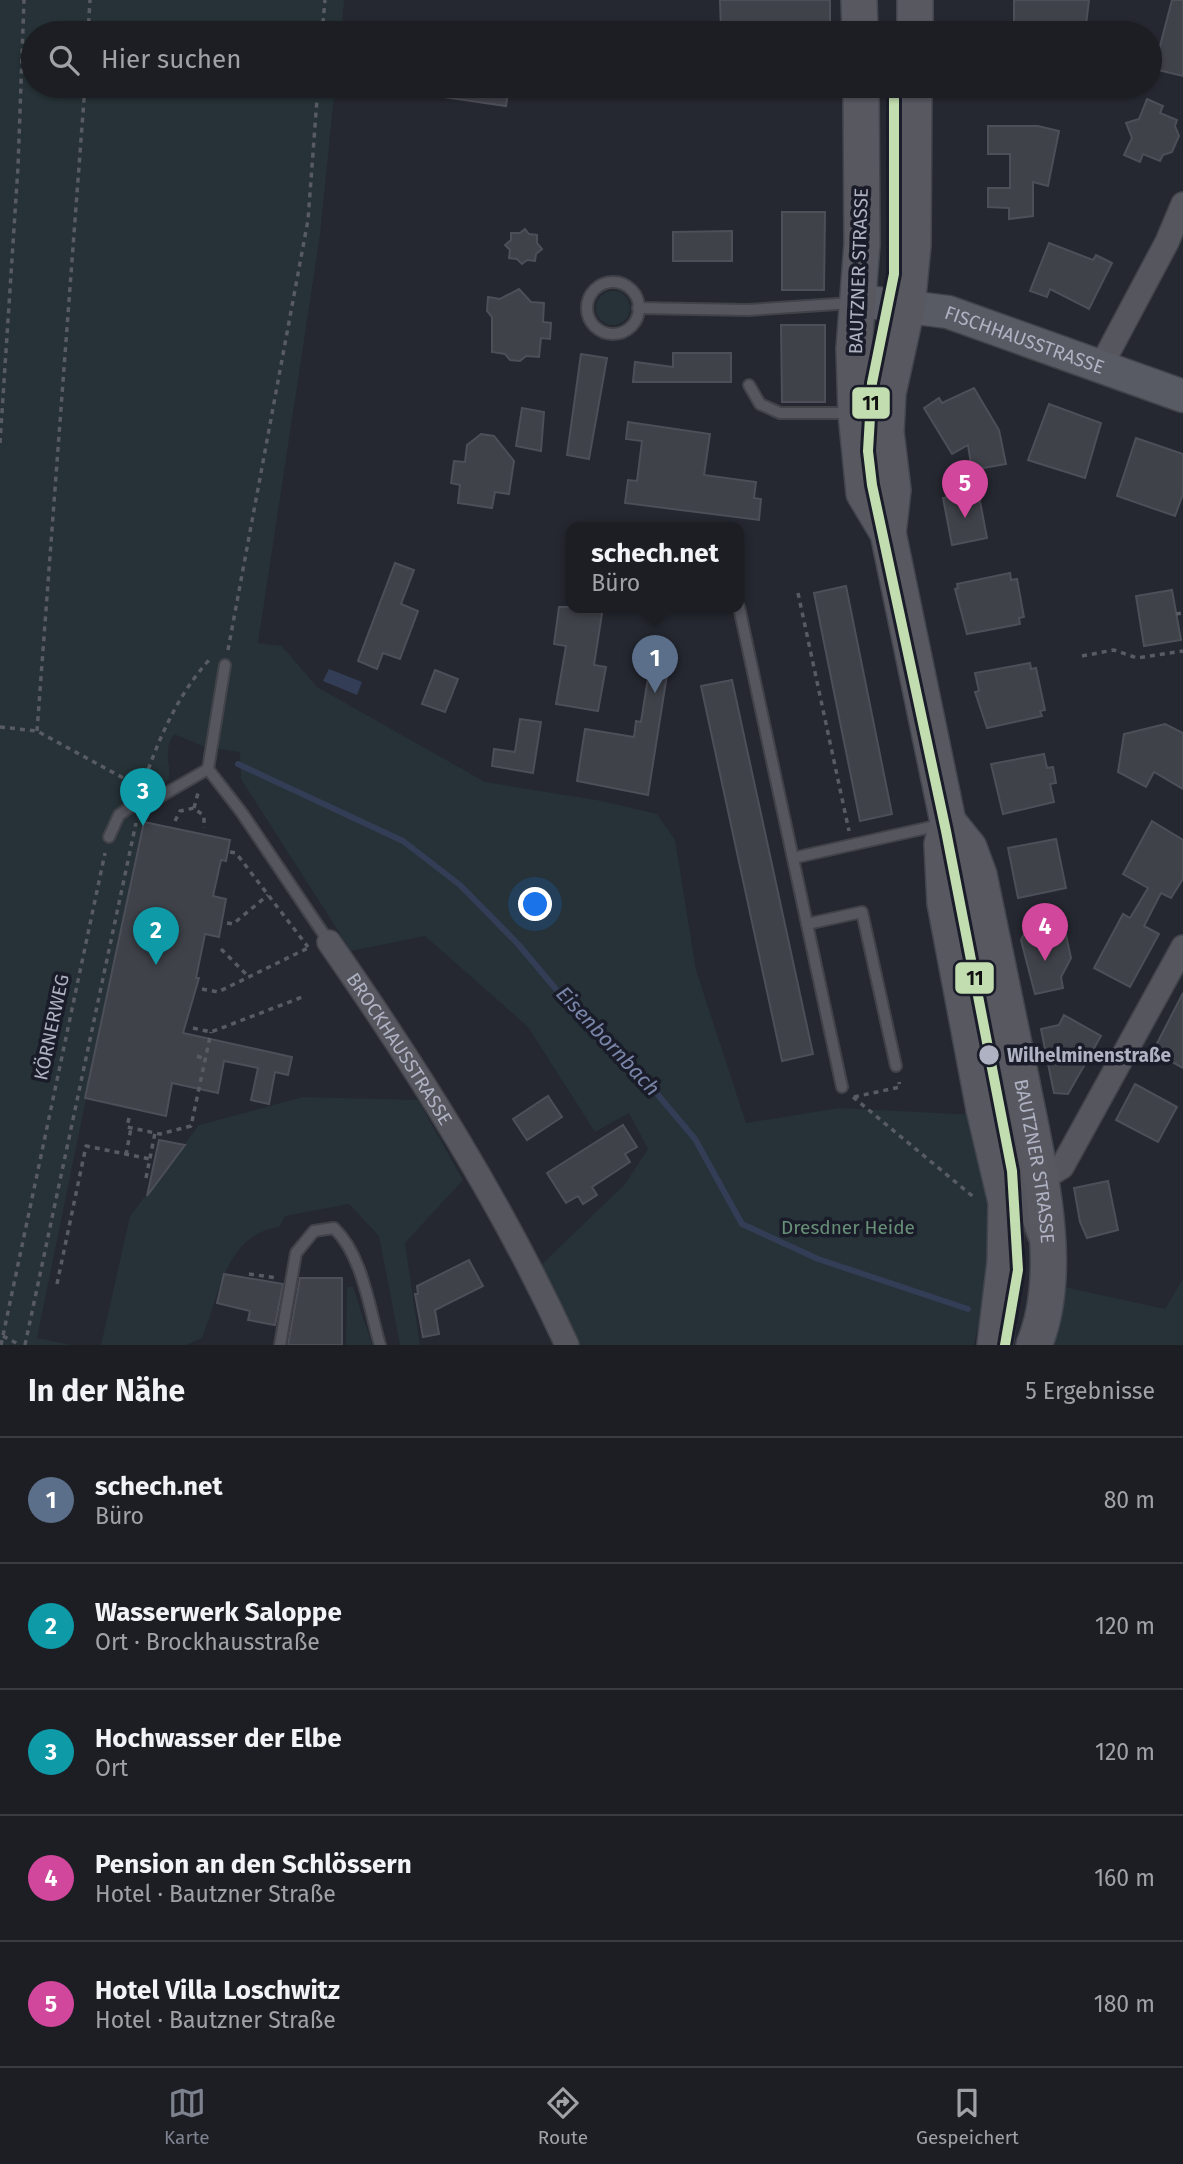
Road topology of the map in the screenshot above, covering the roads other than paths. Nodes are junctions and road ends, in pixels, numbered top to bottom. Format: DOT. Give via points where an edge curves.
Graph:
graph roads {
  1 [pos="859,0"];
  2 [pos="860,21"];
  3 [pos="861,98"];
  4 [pos="914,98"];
  5 [pos="901,202"];
  6 [pos="1183,204"];
  7 [pos="860,301"];
  8 [pos="901,306"];
  9 [pos="638,308"];
  10 [pos="887,341"];
  11 [pos="881,366"];
  12 [pos="1101,366"];
  13 [pos="749,385"];
  14 [pos="1183,396"];
  15 [pos="856,413"];
  16 [pos="875,445"];
  17 [pos="880,494"];
  18 [pos="888,533"];
  19 [pos="740,613"];
  20 [pos="225,665"];
  21 [pos="208,769"];
  22 [pos="109,837"];
  23 [pos="951,838"];
  24 [pos="793,858"];
  25 [pos="957,867"];
  26 [pos="807,924"];
  27 [pos="1183,947"];
  28 [pos="317,948"];
  29 [pos="896,1066"];
  30 [pos="842,1087"];
  31 [pos="1015,1158"];
  32 [pos="1022,1193"];
  33 [pos="280,1345"];
  34 [pos="380,1345"];
  35 [pos="567,1345"];
  36 [pos="995,1345"];
  37 [pos="1034,1345"];
  1 -- 2 [label="main road"];
  3 -- 7 [label="main road, BAUTZNER STRASSE"];
  4 -- 8 [label="main road, BAUTZNER STRASSE" via="913,246"];
  5 -- 8 [label="lane"];
  6 -- 12 [label="street"];
  7 -- 8 [label="main road, FISCHHAUSSTRASSE"];
  7 -- 9 [label="lane" via="843,306 748,310"];
  7 -- 15 [label="main road, BAUTZNER STRASSE"];
  8 -- 10 [label="lane"];
  8 -- 12 [label="main road, FISCHHAUSSTRASSE" via="947,312"];
  8 -- 18 [label="main road, BAUTZNER STRASSE" via="888,393 886,432 893,490"];
  9 -- 9 [label="lane" via="632,325 617,333 600,330 587,309 592,293 612,282 628,287"];
  11 -- 16 [label="lane"];
  12 -- 14 [label="main road, FISCHHAUSSTRASSE"];
  13 -- 15 [label="lane" via="760,404 780,413"];
  15 -- 18 [label="main road, BAUTZNER STRASSE" via="864,493"];
  17 -- 18 [label="lane"];
  18 -- 23 [label="main road, BAUTZNER STRASSE"];
  19 -- 24 [label="lane"];
  20 -- 21 [label="lane"];
  21 -- 22 [label="lane" via="119,816"];
  21 -- 28 [label="lane, BROCKHAUSSTRASSE"];
  23 -- 24 [label="lane" via="921,831"];
  23 -- 32 [label="main road, BAUTZNER STRASSE" via="942,844 945,903 984,1109"];
  24 -- 26 [label="lane"];
  25 -- 31 [label="lane"];
  26 -- 29 [label="lane" via="862,912"];
  26 -- 30 [label="lane"];
  27 -- 32 [label="street" via="1062,1167"];
  28 -- 35 [label="street, BROCKHAUSSTRASSE" via="448,1123 538,1282"];
  31 -- 32 [label="lane"];
  31 -- 32 [label="lane"];
  32 -- 36 [label="main road, BAUTZNER STRASSE" via="1004,1262"];
  32 -- 37 [label="main road, BAUTZNER STRASSE" via="1048,1276"];
  33 -- 34 [label="lane" via="296,1253 314,1231 334,1228 354,1259"];
}
